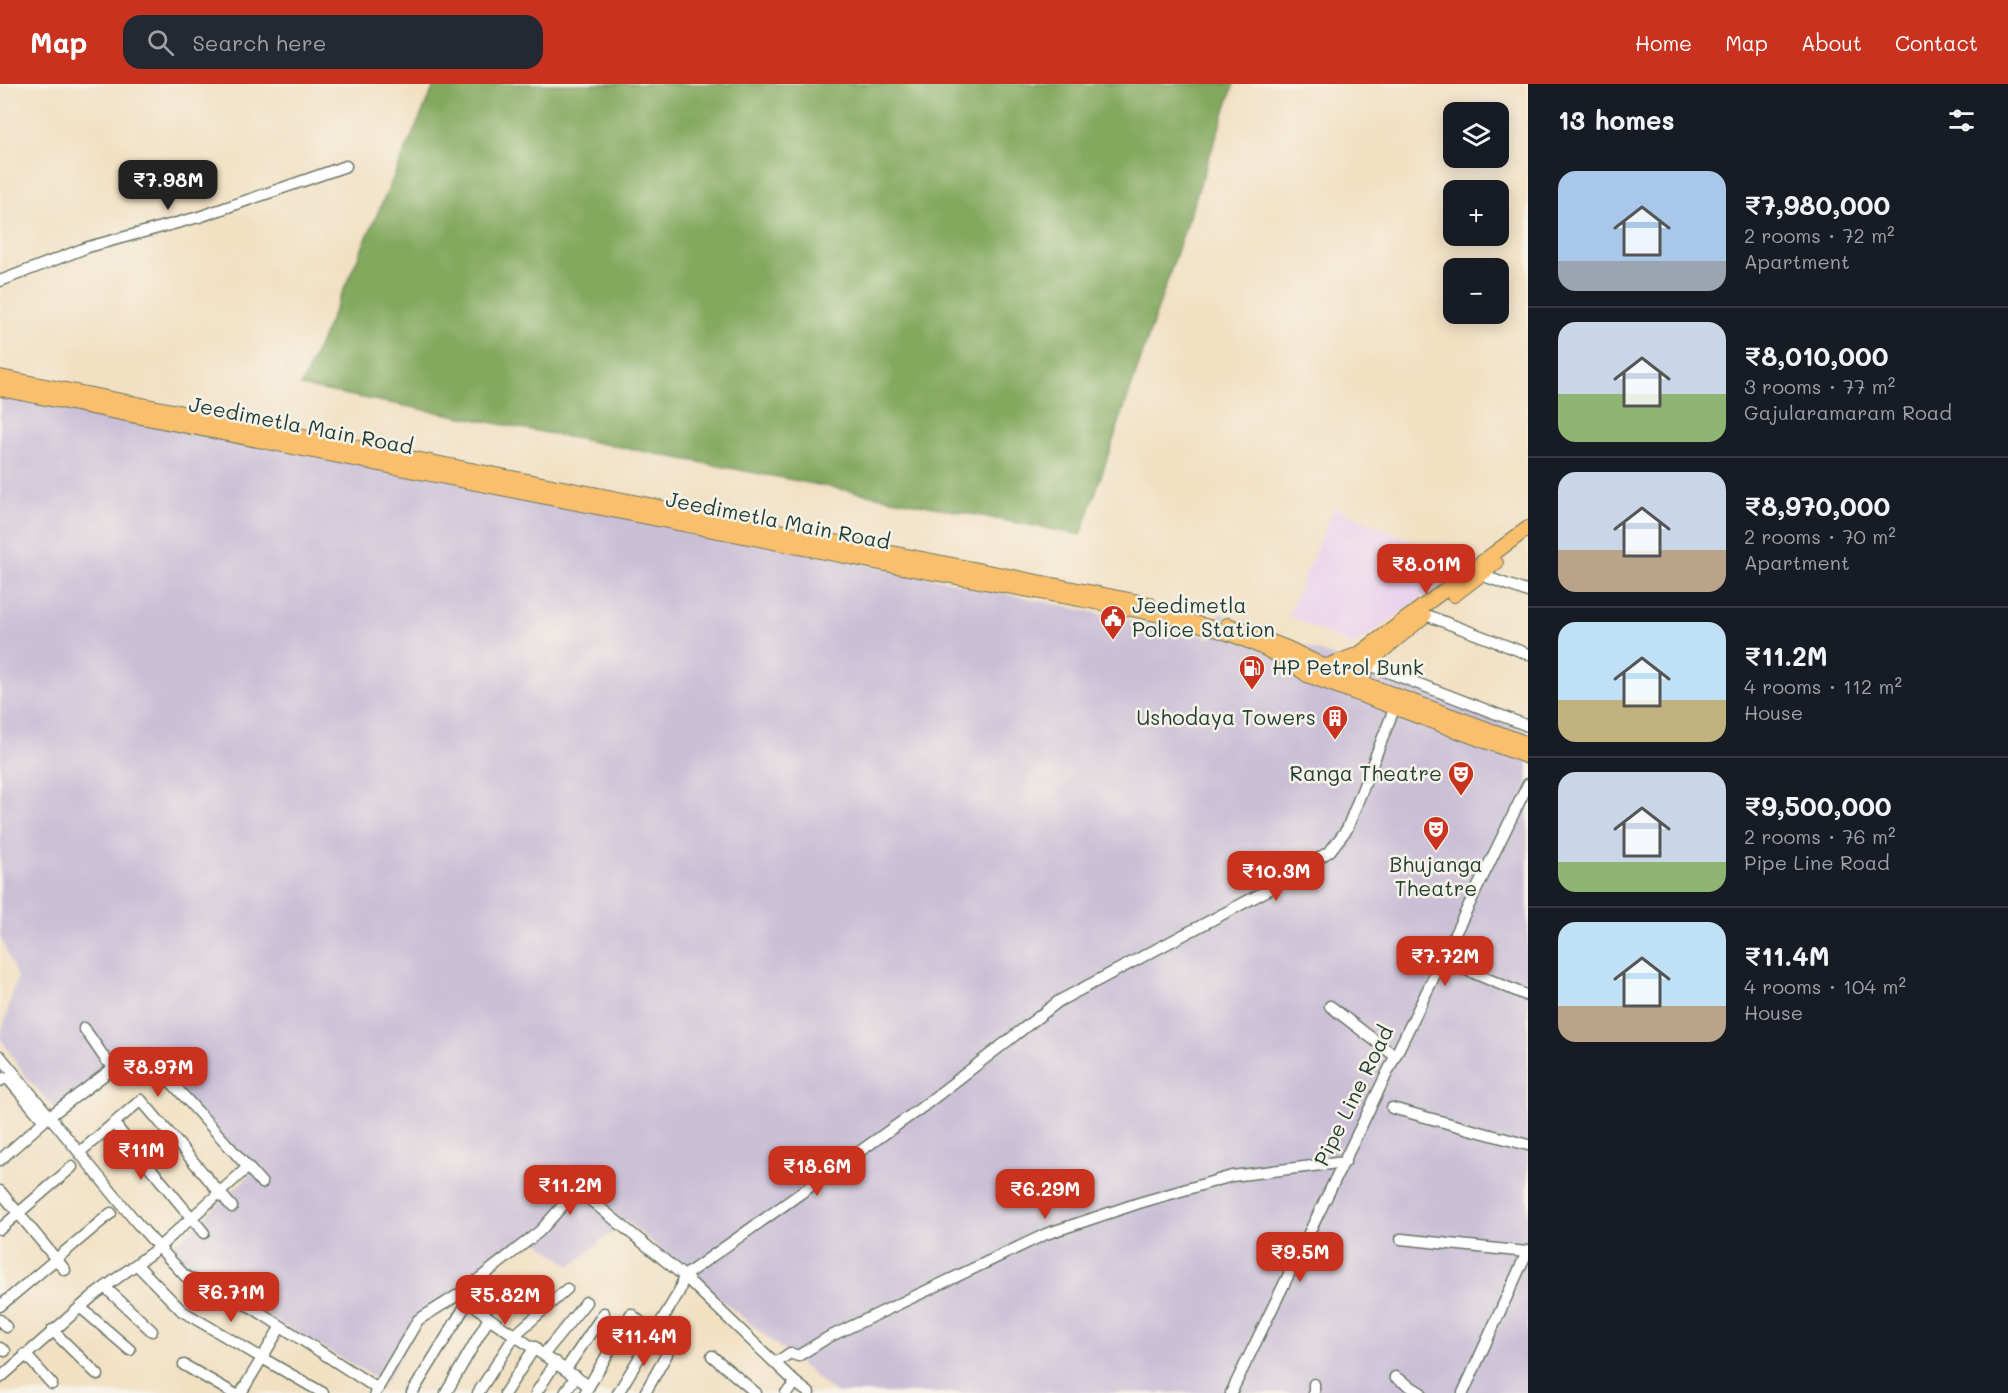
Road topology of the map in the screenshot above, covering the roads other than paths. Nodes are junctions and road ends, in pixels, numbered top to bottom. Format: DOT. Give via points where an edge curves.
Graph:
graph roads {
  1 [pos="346,166"];
  2 [pos="0,281"];
  3 [pos="0,377"];
  4 [pos="0,389"];
  5 [pos="1528,528"];
  6 [pos="1528,537"];
  7 [pos="1481,575"];
  8 [pos="1528,592"];
  9 [pos="1097,597"];
  10 [pos="1426,615"];
  11 [pos="1528,654"];
  12 [pos="1363,659"];
  13 [pos="1288,660"];
  14 [pos="1324,667"];
  15 [pos="1351,683"];
  16 [pos="1394,709"];
  17 [pos="1528,726"];
  18 [pos="1469,735"];
  19 [pos="1528,744"];
  20 [pos="1528,757"];
  21 [pos="1528,784"];
  22 [pos="1457,966"];
  23 [pos="1528,996"];
  24 [pos="1330,1006"];
  25 [pos="84,1028"];
  26 [pos="0,1056"];
  27 [pos="1395,1056"];
  28 [pos="0,1081"];
  29 [pos="172,1083"];
  30 [pos="1392,1108"];
  31 [pos="50,1116"];
  32 [pos="115,1125"];
  33 [pos="41,1134"];
  34 [pos="1528,1145"];
  35 [pos="80,1152"];
  36 [pos="0,1160"];
  37 [pos="1345,1162"];
  38 [pos="72,1167"];
  39 [pos="248,1167"];
  40 [pos="0,1168"];
  41 [pos="262,1183"];
  42 [pos="0,1191"];
  43 [pos="219,1192"];
  44 [pos="232,1207"];
  45 [pos="19,1213"];
  46 [pos="111,1213"];
  47 [pos="190,1219"];
  48 [pos="0,1229"];
  49 [pos="204,1233"];
  50 [pos="1401,1239"];
  51 [pos="158,1248"];
  52 [pos="1528,1251"];
  53 [pos="56,1259"];
  54 [pos="137,1264"];
  55 [pos="65,1270"];
  56 [pos="684,1276"];
  57 [pos="106,1288"];
  58 [pos="567,1289"];
  59 [pos="465,1297"];
  60 [pos="586,1302"];
  61 [pos="0,1306"];
  62 [pos="80,1307"];
  63 [pos="604,1314"];
  64 [pos="489,1318"];
  65 [pos="281,1326"];
  66 [pos="52,1330"];
  67 [pos="152,1332"];
  68 [pos="653,1333"];
  69 [pos="516,1335"];
  70 [pos="130,1350"];
  71 [pos="539,1350"];
  72 [pos="25,1354"];
  73 [pos="667,1354"];
  74 [pos="712,1356"];
  75 [pos="262,1358"];
  76 [pos="556,1362"];
  77 [pos="777,1362"];
  78 [pos="184,1365"];
  79 [pos="566,1369"];
  80 [pos="98,1375"];
  81 [pos="576,1376"];
  82 [pos="1395,1377"];
  83 [pos="0,1378"];
  84 [pos="52,1383"];
  85 [pos="796,1383"];
  86 [pos="587,1389"];
  87 [pos="377,1391"];
  88 [pos="750,1391"];
  89 [pos="233,1393"];
  90 [pos="241,1393"];
  91 [pos="323,1393"];
  92 [pos="412,1393"];
  93 [pos="446,1393"];
  94 [pos="478,1393"];
  95 [pos="505,1393"];
  96 [pos="536,1393"];
  97 [pos="565,1393"];
  98 [pos="618,1393"];
  99 [pos="645,1393"];
  100 [pos="786,1393"];
  101 [pos="809,1393"];
  102 [pos="1231,1393"];
  103 [pos="1421,1393"];
  104 [pos="1463,1393"];
  1 -- 2 [label="street" via="199,217 88,247"];
  3 -- 9 [label="main road, Jeedimetla Main Road"];
  4 -- 9 [label="main road, Jeedimetla Main Road" via="858,558"];
  5 -- 12 [label="main road"];
  6 -- 7 [label="main road"];
  7 -- 8 [label="street"];
  7 -- 10 [label="main road"];
  9 -- 13 [label="main road, Jeedimetla Main Road" via="1208,627"];
  9 -- 14 [label="main road, Jeedimetla Main Road" via="1212,619"];
  10 -- 11 [label="street"];
  10 -- 12 [label="main road"];
  12 -- 14 [label="main road"];
  12 -- 15 [label="main road"];
  12 -- 17 [label="street"];
  13 -- 15 [label="main road"];
  13 -- 16 [label="main road, Jeedimetla Main Road" via="1307,675"];
  14 -- 15 [label="main road, Jeedimetla Main Road"];
  15 -- 18 [label="main road" via="1455,724"];
  15 -- 19 [label="main road, Jeedimetla Main Road"];
  16 -- 18 [label="main road, Jeedimetla Main Road"];
  16 -- 56 [label="street" via="1347,829 1330,851 1269,890 1059,1001 921,1108"];
  18 -- 20 [label="main road, Jeedimetla Main Road"];
  21 -- 27 [label="street, Pipe Line Road"];
  22 -- 23 [label="street"];
  24 -- 27 [label="street"];
  25 -- 31 [label="street" via="112,1069"];
  26 -- 31 [label="street"];
  27 -- 37 [label="street, Pipe Line Road"];
  28 -- 36 [label="street" via="9,1080 44,1121"];
  29 -- 39 [label="street"];
  30 -- 34 [label="street"];
  31 -- 35 [label="street"];
  32 -- 35 [label="street"];
  32 -- 43 [label="street" via="141,1100"];
  32 -- 47 [label="street"];
  33 -- 40 [label="street"];
  35 -- 51 [label="street"];
  37 -- 77 [label="street" via="1232,1176 1046,1234 827,1338 798,1356 790,1353"];
  37 -- 102 [label="street, Pipe Line Road"];
  38 -- 45 [label="street"];
  39 -- 41 [label="street"];
  39 -- 43 [label="street"];
  42 -- 45 [label="street"];
  43 -- 44 [label="street"];
  43 -- 47 [label="street"];
  45 -- 48 [label="street"];
  45 -- 53 [label="street"];
  46 -- 53 [label="street"];
  47 -- 49 [label="street"];
  47 -- 51 [label="street"];
  50 -- 52 [label="street"];
  51 -- 54 [label="street"];
  51 -- 65 [label="street" via="185,1276 253,1308"];
  52 -- 104 [label="street"];
  53 -- 55 [label="street"];
  53 -- 61 [label="street"];
  54 -- 57 [label="street"];
  54 -- 75 [label="street" via="182,1311"];
  56 -- 59 [label="street" via="578,1192"];
  56 -- 68 [label="street" via="679,1292"];
  56 -- 77 [label="street"];
  57 -- 62 [label="street"];
  57 -- 67 [label="street"];
  58 -- 69 [label="street"];
  59 -- 64 [label="street"];
  59 -- 87 [label="street" via="418,1320"];
  59 -- 92 [label="street"];
  60 -- 71 [label="street"];
  62 -- 66 [label="street"];
  62 -- 70 [label="street"];
  63 -- 79 [label="street"];
  64 -- 69 [label="street"];
  64 -- 93 [label="street"];
  65 -- 75 [label="street"];
  65 -- 87 [label="street"];
  66 -- 72 [label="street"];
  66 -- 80 [label="street"];
  68 -- 86 [label="street" via="631,1314"];
  68 -- 98 [label="street"];
  69 -- 71 [label="street"];
  69 -- 94 [label="street"];
  71 -- 76 [label="street"];
  71 -- 95 [label="street"];
  72 -- 83 [label="street"];
  72 -- 84 [label="street"];
  73 -- 99 [label="street"];
  74 -- 88 [label="street"];
  75 -- 90 [label="street"];
  75 -- 91 [label="street"];
  76 -- 79 [label="street"];
  76 -- 96 [label="street"];
  77 -- 85 [label="street"];
  78 -- 89 [label="street"];
  79 -- 81 [label="street"];
  81 -- 86 [label="street"];
  81 -- 97 [label="street"];
  82 -- 103 [label="street"];
  85 -- 100 [label="street"];
  85 -- 101 [label="street"];
}
